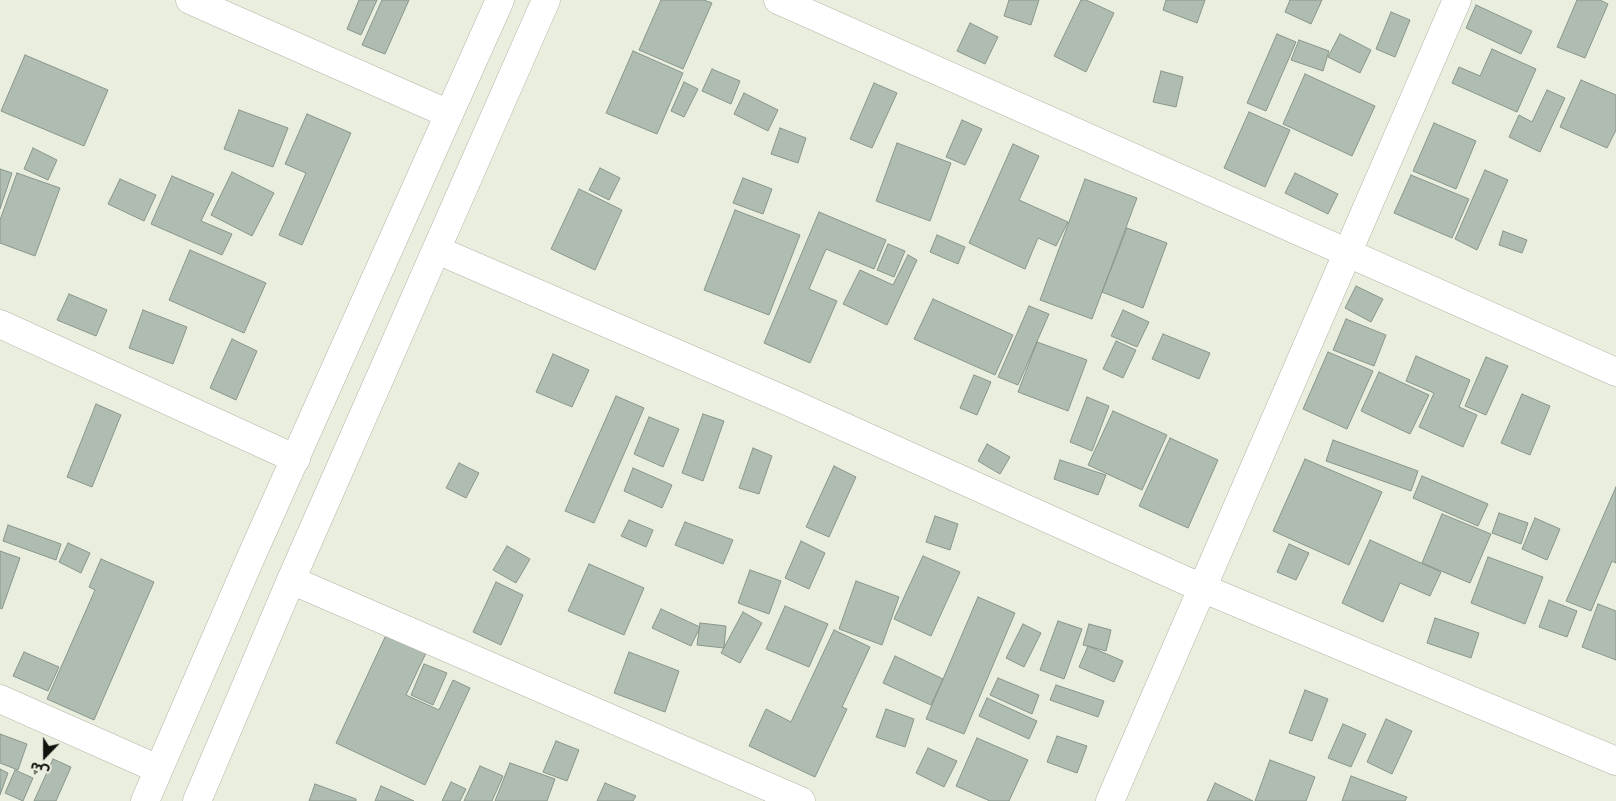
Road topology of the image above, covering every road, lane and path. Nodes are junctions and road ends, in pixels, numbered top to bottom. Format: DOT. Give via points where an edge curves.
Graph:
graph roads {
  1 [pos="190,0"];
  2 [pos="500,0"];
  3 [pos="546,0"];
  4 [pos="778,0"];
  5 [pos="1457,0"];
  6 [pos="449,114"];
  7 [pos="437,250"];
  8 [pos="1348,252"];
  9 [pos="0,324"];
  10 [pos="1616,372"];
  11 [pos="296,459"];
  12 [pos="291,580"];
  13 [pos="1202,588"];
  14 [pos="0,699"];
  15 [pos="1616,761"];
  16 [pos="158,769"];
  17 [pos="145,801"];
  18 [pos="197,801"];
  19 [pos="801,801"];
  20 [pos="1110,801"];
  1 -- 6 [label="street"];
  2 -- 6 [label="street"];
  3 -- 7 [label="street"];
  4 -- 8 [label="street"];
  5 -- 8 [label="street"];
  6 -- 11 [label="street"];
  7 -- 12 [label="street"];
  7 -- 13 [label="street" via="789,402"];
  8 -- 10 [label="street"];
  8 -- 13 [label="street"];
  9 -- 11 [label="street"];
  11 -- 16 [label="street"];
  12 -- 18 [label="street"];
  12 -- 19 [label="street"];
  13 -- 15 [label="street"];
  13 -- 20 [label="street"];
  14 -- 16 [label="street"];
  16 -- 17 [label="street"];
}
